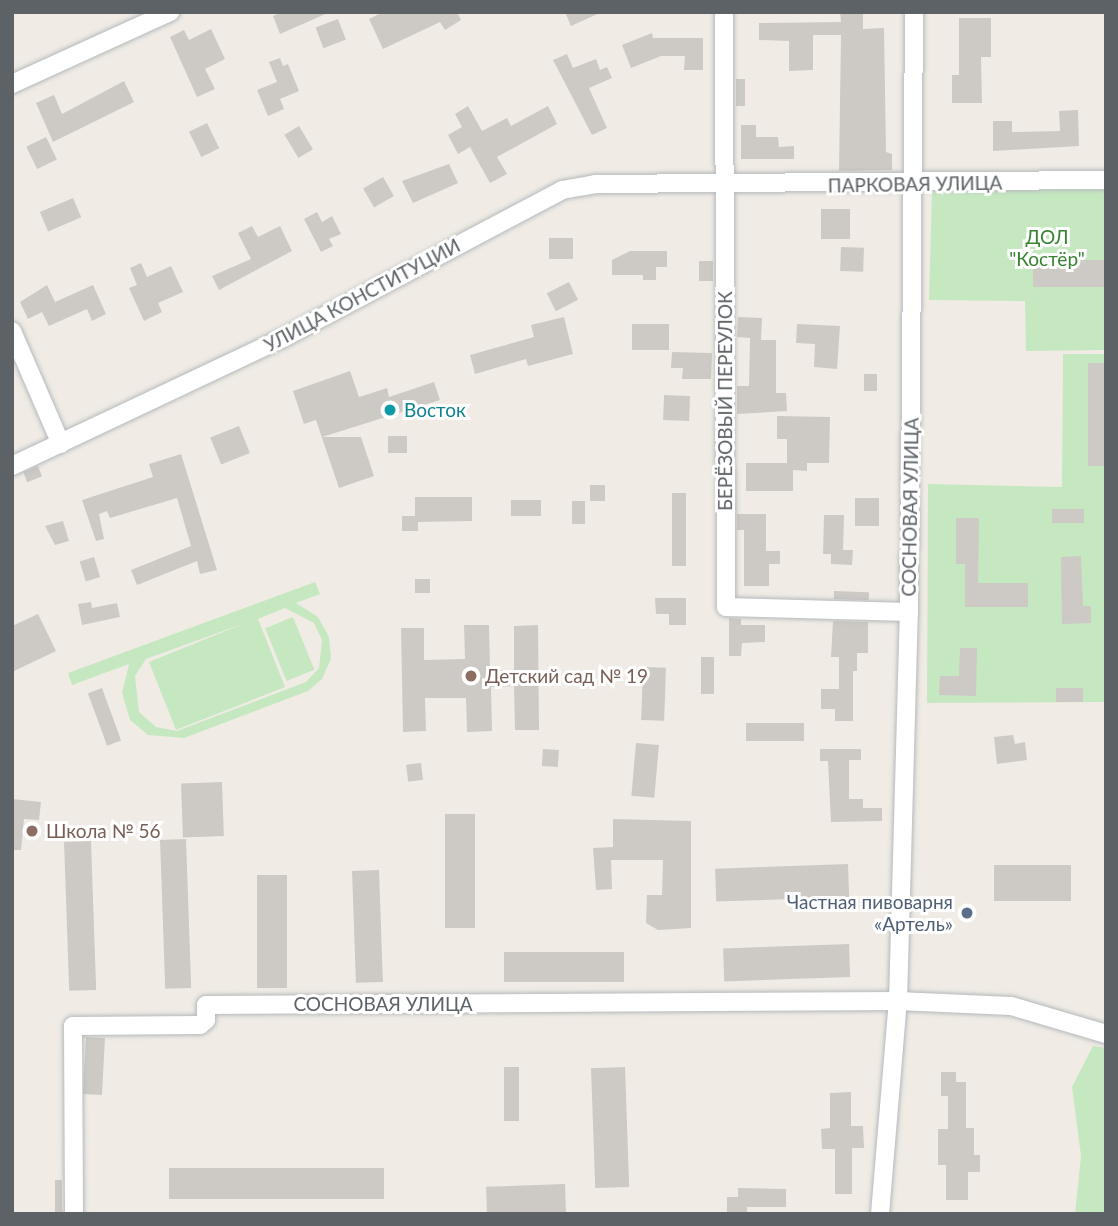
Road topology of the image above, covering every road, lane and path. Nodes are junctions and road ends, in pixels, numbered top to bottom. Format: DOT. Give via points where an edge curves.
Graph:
graph roads {
  1 [pos="170,12"];
  2 [pos="724,12"];
  3 [pos="914,12"];
  4 [pos="12,84"];
  5 [pos="1106,180"];
  6 [pos="724,184"];
  7 [pos="915,184"];
  8 [pos="12,331"];
  9 [pos="61,444"];
  10 [pos="12,466"];
  11 [pos="909,612"];
  12 [pos="898,1001"];
  13 [pos="1106,1034"];
  14 [pos="74,1214"];
  15 [pos="880,1214"];
  1 -- 4 [label="street"];
  2 -- 6 [label="street, БЕРЁЗОВЫЙ ПЕРЕУЛОК"];
  3 -- 7 [label="street, СОСНОВАЯ УЛИЦА"];
  5 -- 7 [label="street, ПАРКОВАЯ УЛИЦА"];
  6 -- 7 [label="street, ПАРКОВАЯ УЛИЦА"];
  6 -- 9 [label="street, УЛИЦА КОНСТИТУЦИИ" via="595,184 562,190 281,339"];
  6 -- 11 [label="street, БЕРЁЗОВЫЙ ПЕРЕУЛОК" via="726,607"];
  7 -- 11 [label="street, СОСНОВАЯ УЛИЦА"];
  8 -- 9 [label="street"];
  9 -- 10 [label="street, УЛИЦА КОНСТИТУЦИИ"];
  11 -- 12 [label="street, СОСНОВАЯ УЛИЦА"];
  12 -- 13 [label="street, СОСНОВАЯ УЛИЦА" via="1011,1006"];
  12 -- 14 [label="street, СОСНОВАЯ УЛИЦА" via="206,1005 206,1020 201,1025 73,1026"];
  12 -- 15 [label="street, СОСНОВАЯ УЛИЦА"];
}
